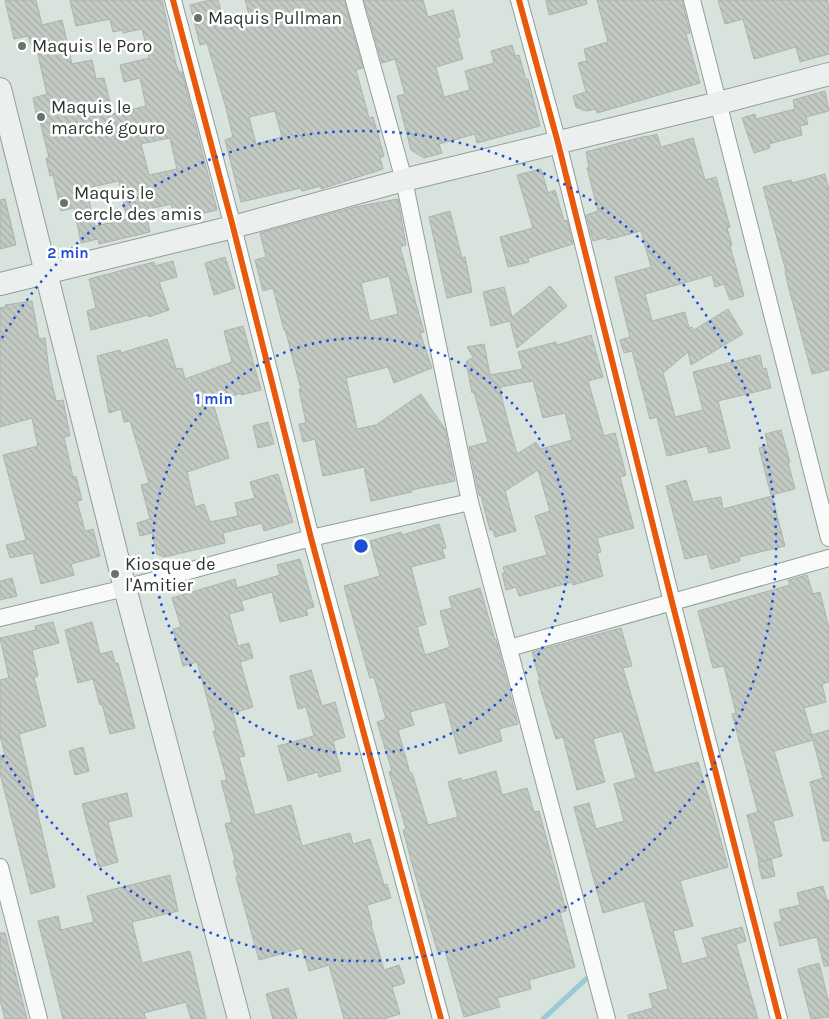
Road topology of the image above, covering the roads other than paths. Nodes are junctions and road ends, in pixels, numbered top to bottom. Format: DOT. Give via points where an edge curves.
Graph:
graph roads {
  1 [pos="173,0"];
  2 [pos="354,0"];
  3 [pos="520,0"];
  4 [pos="692,0"];
  5 [pos="829,74"];
  6 [pos="0,89"];
  7 [pos="719,103"];
  8 [pos="558,143"];
  9 [pos="404,180"];
  10 [pos="233,227"];
  11 [pos="45,273"];
  12 [pos="0,284"];
  13 [pos="470,502"];
  14 [pos="311,538"];
  15 [pos="829,538"];
  16 [pos="829,558"];
  17 [pos="125,588"];
  18 [pos="672,602"];
  19 [pos="0,618"];
  20 [pos="509,648"];
  21 [pos="0,867"];
  22 [pos="39,1019"];
  23 [pos="239,1019"];
  24 [pos="441,1019"];
  25 [pos="607,1019"];
  26 [pos="779,1019"];
  1 -- 10 [label="street"];
  2 -- 9 [label="street"];
  3 -- 8 [label="street"];
  4 -- 7 [label="street"];
  5 -- 7 [label="street"];
  6 -- 11 [label="street"];
  7 -- 8 [label="street"];
  7 -- 15 [label="street"];
  8 -- 9 [label="street"];
  8 -- 18 [label="street"];
  9 -- 10 [label="street"];
  9 -- 13 [label="street"];
  10 -- 11 [label="street"];
  10 -- 14 [label="street"];
  11 -- 12 [label="street"];
  11 -- 17 [label="street"];
  13 -- 14 [label="street"];
  13 -- 20 [label="street"];
  14 -- 17 [label="street"];
  14 -- 24 [label="street"];
  16 -- 18 [label="street"];
  17 -- 19 [label="street"];
  17 -- 23 [label="street"];
  18 -- 20 [label="street"];
  18 -- 26 [label="street"];
  20 -- 25 [label="street"];
  21 -- 22 [label="street"];
}
